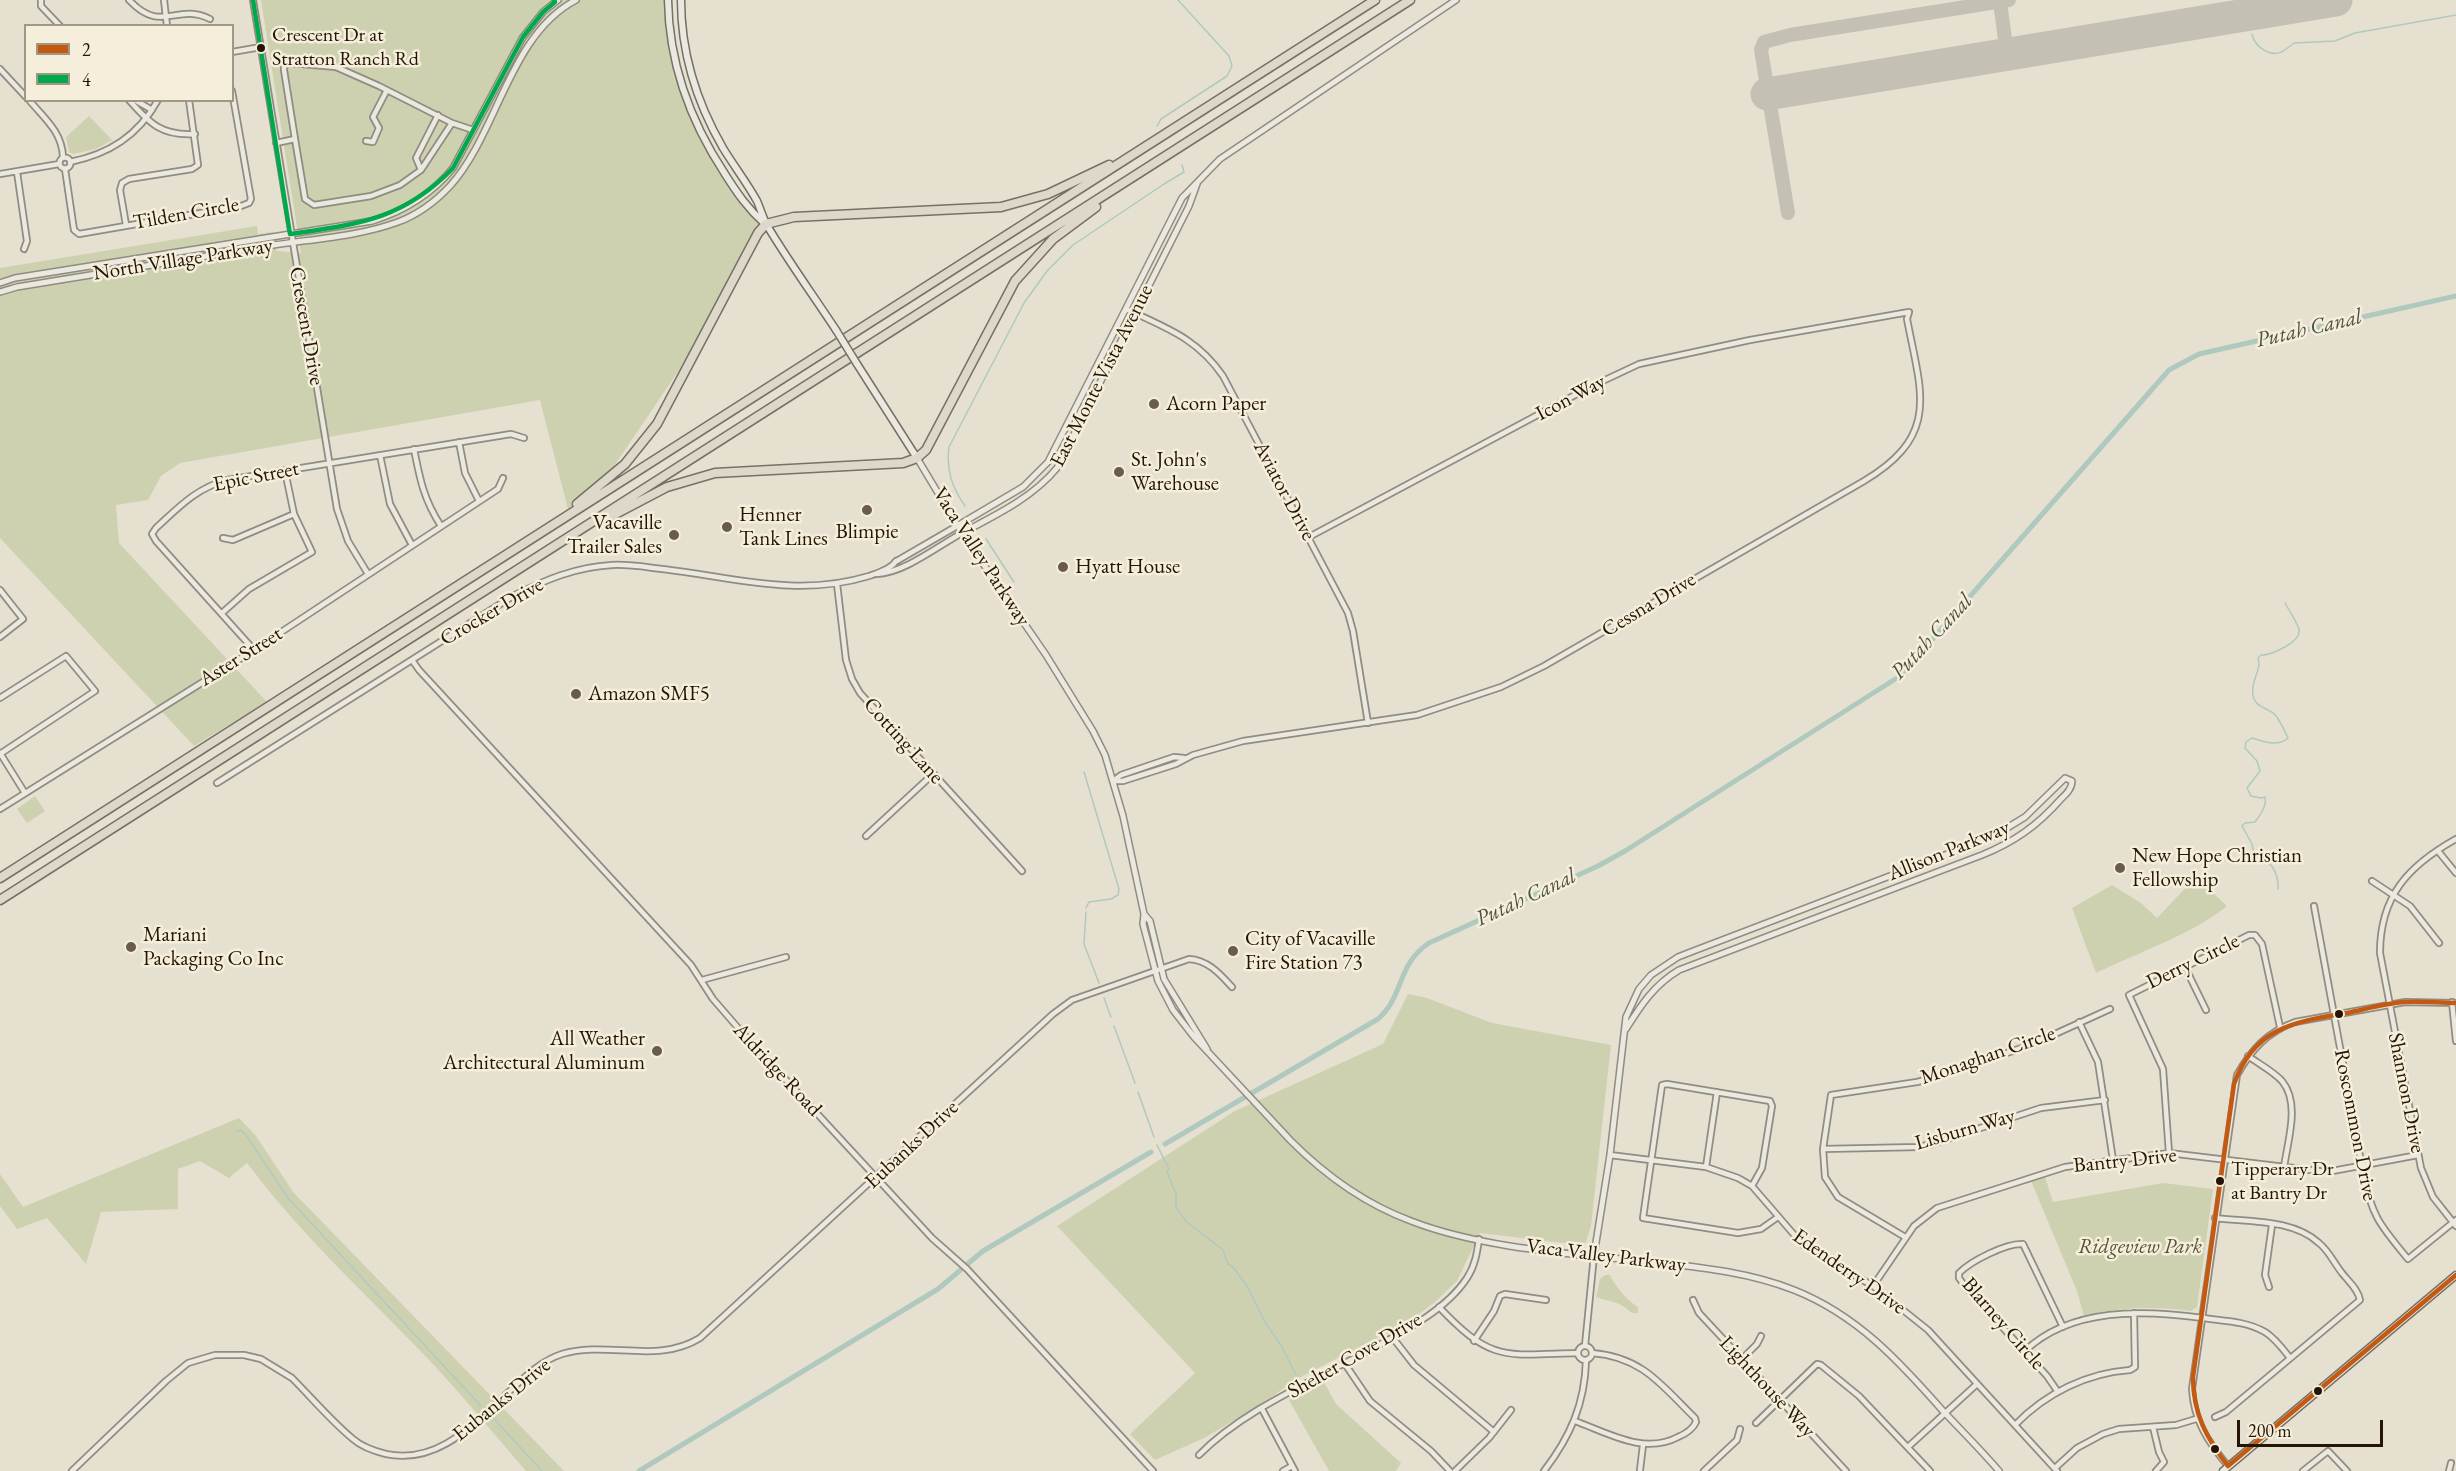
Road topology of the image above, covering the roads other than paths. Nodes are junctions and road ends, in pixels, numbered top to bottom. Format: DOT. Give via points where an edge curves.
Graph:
graph roads {
  1 [pos="41,0"];
  2 [pos="129,0"];
  3 [pos="164,0"];
  4 [pos="253,0"];
  5 [pos="558,0"];
  6 [pos="576,0"];
  7 [pos="668,0"];
  8 [pos="681,0"];
  9 [pos="1376,0"];
  10 [pos="1410,0"];
  11 [pos="1456,0"];
  12 [pos="166,16"];
  13 [pos="210,19"];
  14 [pos="58,24"];
  15 [pos="167,24"];
  16 [pos="261,47"];
  17 [pos="234,52"];
  18 [pos="0,69"];
  19 [pos="387,90"];
  20 [pos="24,95"];
  21 [pos="31,102"];
  22 [pos="131,102"];
  23 [pos="138,102"];
  24 [pos="157,102"];
  25 [pos="189,102"];
  26 [pos="234,102"];
  27 [pos="152,110"];
  28 [pos="438,115"];
  29 [pos="146,119"];
  30 [pos="452,123"];
  31 [pos="473,130"];
  32 [pos="195,134"];
  33 [pos="295,139"];
  34 [pos="366,141"];
  35 [pos="276,143"];
  36 [pos="1139,151"];
  37 [pos="63,157"];
  38 [pos="1159,160"];
  39 [pos="70,162"];
  40 [pos="59,164"];
  41 [pos="65,169"];
  42 [pos="421,170"];
  43 [pos="16,172"];
  44 [pos="0,174"];
  45 [pos="1199,180"];
  46 [pos="766,224"];
  47 [pos="126,225"];
  48 [pos="290,234"];
  49 [pos="292,243"];
  50 [pos="24,249"];
  51 [pos="0,283"];
  52 [pos="0,292"];
  53 [pos="1126,309"];
  54 [pos="1135,314"];
  55 [pos="1856,321"];
  56 [pos="1066,430"];
  57 [pos="524,438"];
  58 [pos="459,442"];
  59 [pos="414,449"];
  60 [pos="380,455"];
  61 [pos="917,458"];
  62 [pos="329,463"];
  63 [pos="285,471"];
  64 [pos="503,478"];
  65 [pos="1040,486"];
  66 [pos="479,501"];
  67 [pos="294,514"];
  68 [pos="441,526"];
  69 [pos="957,526"];
  70 [pos="586,527"];
  71 [pos="962,533"];
  72 [pos="1309,537"];
  73 [pos="223,538"];
  74 [pos="412,545"];
  75 [pos="516,548"];
  76 [pos="368,574"];
  77 [pos="875,574"];
  78 [pos="837,584"];
  79 [pos="0,590"];
  80 [pos="222,613"];
  81 [pos="0,637"];
  82 [pos="254,650"];
  83 [pos="412,660"];
  84 [pos="0,698"];
  85 [pos="1368,723"];
  86 [pos="0,754"];
  87 [pos="932,774"];
  88 [pos="1113,781"];
  89 [pos="217,783"];
  90 [pos="25,793"];
  91 [pos="0,809"];
  92 [pos="866,836"];
  93 [pos="2456,839"];
  94 [pos="2438,851"];
  95 [pos="1022,871"];
  96 [pos="2456,873"];
  97 [pos="0,878"];
  98 [pos="2372,881"];
  99 [pos="2393,895"];
  100 [pos="0,900"];
  101 [pos="2314,906"];
  102 [pos="1144,914"];
  103 [pos="2439,943"];
  104 [pos="786,957"];
  105 [pos="2185,967"];
  106 [pos="1161,968"];
  107 [pos="1155,970"];
  108 [pos="702,980"];
  109 [pos="1232,987"];
  110 [pos="2454,1003"];
  111 [pos="2390,1004"];
  112 [pos="2110,1009"];
  113 [pos="2206,1010"];
  114 [pos="2334,1015"];
  115 [pos="2079,1022"];
  116 [pos="2280,1028"];
  117 [pos="1626,1029"];
  118 [pos="2456,1041"];
  119 [pos="1207,1049"];
  120 [pos="2248,1056"];
  121 [pos="1717,1092"];
  122 [pos="2105,1100"];
  123 [pos="1823,1149"];
  124 [pos="2169,1153"];
  125 [pos="1610,1155"];
  126 [pos="2418,1155"];
  127 [pos="1651,1160"];
  128 [pos="2113,1160"];
  129 [pos="2223,1160"];
  130 [pos="2362,1165"];
  131 [pos="1706,1167"];
  132 [pos="2284,1168"];
  133 [pos="876,1178"];
  134 [pos="1752,1186"];
  135 [pos="1778,1217"];
  136 [pos="2216,1218"];
  137 [pos="2455,1223"];
  138 [pos="2272,1225"];
  139 [pos="1905,1237"];
  140 [pos="1479,1239"];
  141 [pos="1594,1255"];
  142 [pos="2456,1275"];
  143 [pos="1873,1286"];
  144 [pos="2269,1287"];
  145 [pos="1546,1300"];
  146 [pos="1693,1300"];
  147 [pos="1439,1306"];
  148 [pos="2134,1312"];
  149 [pos="2201,1318"];
  150 [pos="2063,1327"];
  151 [pos="1761,1336"];
  152 [pos="1393,1338"];
  153 [pos="1474,1341"];
  154 [pos="1584,1346"];
  155 [pos="2025,1351"];
  156 [pos="1578,1353"];
  157 [pos="1593,1353"];
  158 [pos="2290,1358"];
  159 [pos="1742,1359"];
  160 [pos="1586,1360"];
  161 [pos="1345,1364"];
  162 [pos="1977,1384"];
  163 [pos="2058,1392"];
  164 [pos="1780,1400"];
  165 [pos="1262,1409"];
  166 [pos="1511,1410"];
  167 [pos="1946,1413"];
  168 [pos="2215,1417"];
  169 [pos="2196,1419"];
  170 [pos="1575,1420"];
  171 [pos="1756,1423"];
  172 [pos="2015,1425"];
  173 [pos="2153,1427"];
  174 [pos="1740,1429"];
  175 [pos="1494,1432"];
  176 [pos="1643,1445"];
  177 [pos="1908,1447"];
  178 [pos="1199,1455"];
  179 [pos="2451,1463"];
  180 [pos="1294,1468"];
  181 [pos="2226,1469"];
  182 [pos="1640,1470"];
  183 [pos="2056,1470"];
  184 [pos="72,1471"];
  185 [pos="1153,1471"];
  186 [pos="1283,1471"];
  187 [pos="1450,1471"];
  188 [pos="1455,1471"];
  189 [pos="1544,1471"];
  190 [pos="1704,1471"];
  191 [pos="1846,1471"];
  192 [pos="1930,1471"];
  193 [pos="1999,1471"];
  194 [pos="2156,1471"];
  195 [pos="2303,1471"];
  196 [pos="2347,1471"];
  197 [pos="2449,1471"];
  1 -- 14 [label="street"];
  2 -- 12 [label="street" via="153,17"];
  3 -- 12 [label="street"];
  4 -- 16 [label="street, Crescent Drive"];
  5 -- 31 [label="street, North Village Parkway" via="523,37"];
  6 -- 49 [label="street, North Village Parkway" via="551,18 529,45 465,164 437,199 400,221 379,228"];
  7 -- 46 [label="main road, Vaca Valley Parkway" via="674,55 688,108 750,211"];
  8 -- 46 [label="main road, Vaca Valley Parkway" via="684,41 702,107 758,202"];
  9 -- 36 [label="highway"];
  10 -- 38 [label="highway"];
  11 -- 45 [label="street, East Monte Vista Avenue" via="1220,159"];
  12 -- 13 [label="street" via="198,13"];
  12 -- 15 [label="street"];
  16 -- 17 [label="street"];
  16 -- 35 [label="street, Crescent Drive"];
  18 -- 20 [label="street"];
  19 -- 28 [label="street"];
  19 -- 33 [label="street" via="336,67 286,64"];
  19 -- 34 [label="street" via="373,117 379,128 373,142"];
  21 -- 37 [label="street" via="58,133"];
  22 -- 29 [label="street"];
  23 -- 27 [label="street"];
  24 -- 27 [label="street"];
  25 -- 32 [label="street"];
  26 -- 47 [label="street, Tilden Circle" via="249,203"];
  27 -- 29 [label="street"];
  28 -- 30 [label="street"];
  28 -- 42 [label="street" via="416,158"];
  29 -- 32 [label="street" via="169,133"];
  29 -- 39 [label="street" via="113,147 91,158"];
  30 -- 31 [label="street"];
  30 -- 42 [label="street"];
  31 -- 48 [label="street, North Village Parkway" via="444,179 406,208 372,221"];
  32 -- 47 [label="street" via="198,165 123,183 120,190"];
  33 -- 35 [label="street"];
  33 -- 42 [label="street" via="305,199 310,204 379,194"];
  35 -- 48 [label="street, Crescent Drive"];
  36 -- 46 [label="highway" via="1048,194 1001,207 794,217"];
  36 -- 75 [label="highway"];
  37 -- 39 [label="street"];
  37 -- 40 [label="street"];
  38 -- 61 [label="highway" via="1059,234 1026,267 926,450"];
  38 -- 70 [label="highway"];
  39 -- 41 [label="street"];
  40 -- 41 [label="street"];
  40 -- 43 [label="street"];
  41 -- 47 [label="street, Tilden Circle" via="74,230 79,234"];
  43 -- 44 [label="street"];
  43 -- 50 [label="street" via="27,241"];
  45 -- 53 [label="street, East Monte Vista Avenue" via="1182,198"];
  45 -- 54 [label="street, East Monte Vista Avenue"];
  46 -- 61 [label="main road, Vaca Valley Parkway, bridge"];
  46 -- 75 [label="highway" via="753,241 648,438 614,475"];
  48 -- 49 [label="street, Crescent Drive"];
  48 -- 51 [label="street, North Village Parkway"];
  49 -- 52 [label="street, North Village Parkway"];
  49 -- 62 [label="street, Crescent Drive"];
  53 -- 54 [label="street, Aviator Drive"];
  53 -- 56 [label="street, East Monte Vista Avenue"];
  54 -- 65 [label="street, East Monte Vista Avenue" via="1057,468"];
  54 -- 72 [label="street, Aviator Drive" via="1191,341 1215,365"];
  55 -- 72 [label="street, Icon Way" via="1639,364"];
  55 -- 85 [label="street, Cessna Drive" via="1909,312 1907,320 1921,385 1921,404 1910,440 1887,466 1529,674 1490,692 1417,715"];
  56 -- 65 [label="street" via="1059,452 1038,481"];
  56 -- 69 [label="street, East Monte Vista Avenue" via="1037,475"];
  57 -- 58 [label="street, Epic Street" via="511,434"];
  58 -- 59 [label="street, Epic Street"];
  58 -- 66 [label="street" via="465,473"];
  59 -- 60 [label="street, Epic Street"];
  59 -- 68 [label="street" via="420,484"];
  60 -- 62 [label="street, Epic Street"];
  60 -- 74 [label="street" via="390,504"];
  61 -- 69 [label="street, Vaca Valley Parkway"];
  61 -- 70 [label="highway" via="903,463 715,473 667,487"];
  62 -- 63 [label="street, Epic Street"];
  62 -- 76 [label="street, Crescent Drive" via="344,530"];
  63 -- 67 [label="street"];
  63 -- 80 [label="street, Epic Street" via="226,480 201,489 152,534"];
  64 -- 66 [label="street, Aster Street" via="498,489"];
  65 -- 71 [label="street, East Monte Vista Avenue"];
  66 -- 68 [label="street, Aster Street"];
  67 -- 73 [label="street" via="233,540"];
  67 -- 80 [label="street" via="312,552 249,589"];
  68 -- 74 [label="street, Aster Street"];
  69 -- 71 [label="street, Vaca Valley Parkway"];
  69 -- 77 [label="street, Crocker Drive"];
  70 -- 100 [label="highway"];
  71 -- 77 [label="street, Crocker Drive" via="887,574"];
  71 -- 88 [label="street, Vaca Valley Parkway" via="1087,722 1105,755"];
  72 -- 85 [label="street, Aviator Drive" via="1348,613"];
  74 -- 76 [label="street, Aster Street"];
  75 -- 97 [label="highway"];
  76 -- 82 [label="street, Aster Street"];
  77 -- 78 [label="street, Crocker Drive"];
  78 -- 83 [label="street, Crocker Drive" via="779,586 631,566 588,568 548,579 513,596"];
  78 -- 87 [label="street, Cotting Lane" via="852,679 866,702"];
  79 -- 81 [label="street" via="23,619"];
  80 -- 82 [label="street, Epic Street"];
  82 -- 90 [label="street, Aster Street"];
  83 -- 89 [label="street, Crocker Drive"];
  83 -- 108 [label="street, Aldridge Road"];
  84 -- 86 [label="street" via="66,656 95,691"];
  85 -- 88 [label="street, Cessna Drive" via="1256,738 1184,758 1174,757"];
  86 -- 90 [label="street"];
  87 -- 92 [label="street"];
  87 -- 95 [label="street, Cotting Lane"];
  88 -- 102 [label="street, Vaca Valley Parkway"];
  90 -- 91 [label="street, Aster Street"];
  93 -- 94 [label="street, Shannon Drive"];
  94 -- 96 [label="street"];
  94 -- 99 [label="street, Shannon Drive" via="2408,876"];
  98 -- 99 [label="street"];
  99 -- 103 [label="street" via="2410,906"];
  99 -- 111 [label="street, Shannon Drive" via="2380,933"];
  101 -- 114 [label="street, Roscommon Drive"];
  102 -- 106 [label="street, Vaca Valley Parkway" via="1150,921"];
  102 -- 107 [label="street, Vaca Valley Parkway"];
  104 -- 108 [label="street"];
  105 -- 113 [label="street"];
  105 -- 116 [label="street, Derry Circle" via="2255,935 2262,944"];
  105 -- 124 [label="street, Derry Circle" via="2129,995 2163,1069"];
  106 -- 107 [label="street, Eubanks Drive"];
  106 -- 109 [label="street, Eubanks Drive" via="1197,959"];
  106 -- 119 [label="street, Vaca Valley Parkway"];
  107 -- 119 [label="street, Vaca Valley Parkway" via="1173,1010"];
  107 -- 133 [label="street, Eubanks Drive" via="1072,1000 1053,1014"];
  108 -- 133 [label="street, Aldridge Road" via="723,1012"];
  110 -- 111 [label="street"];
  110 -- 118 [label="street"];
  111 -- 114 [label="street"];
  111 -- 126 [label="street, Shannon Drive"];
  112 -- 115 [label="street"];
  114 -- 116 [label="street"];
  114 -- 130 [label="street, Roscommon Drive"];
  115 -- 122 [label="street" via="2098,1062"];
  115 -- 123 [label="street, Monaghan Circle" via="2033,1044 1938,1077 1831,1095"];
  116 -- 120 [label="street"];
  117 -- 117 [label="street, Allison Parkway" via="1645,999 1679,970 2015,840 2046,816 2071,788 2072,781 2065,778 2025,817 1992,837 1678,957 1639,988 1626,1017"];
  117 -- 125 [label="street, Allison Parkway"];
  119 -- 140 [label="street, Vaca Valley Parkway" via="1326,1173 1410,1221"];
  120 -- 129 [label="street" via="2236,1075"];
  120 -- 132 [label="street" via="2283,1082 2289,1093 2291,1121"];
  121 -- 127 [label="street" via="1662,1085"];
  121 -- 131 [label="street"];
  121 -- 134 [label="street" via="1770,1101 1772,1106 1762,1168"];
  122 -- 123 [label="street, Lisburn Way" via="2041,1108 1925,1145"];
  122 -- 128 [label="street"];
  123 -- 139 [label="street, Monaghan Circle" via="1825,1177 1838,1197"];
  124 -- 128 [label="street, Bantry Drive"];
  124 -- 129 [label="street, Bantry Drive"];
  125 -- 127 [label="street, Edenderry Drive"];
  125 -- 141 [label="street, Allison Parkway"];
  126 -- 130 [label="street, Bantry Drive"];
  126 -- 137 [label="street, Shannon Drive" via="2433,1197"];
  127 -- 131 [label="street, Edenderry Drive"];
  127 -- 135 [label="street" via="1643,1218 1738,1233 1761,1229"];
  128 -- 139 [label="street, Bantry Drive" via="2046,1172 1950,1203 1923,1218"];
  129 -- 132 [label="street, Bantry Drive"];
  129 -- 136 [label="street"];
  130 -- 132 [label="street, Bantry Drive" via="2327,1172"];
  130 -- 137 [label="street, Roscommon Drive" via="2373,1211 2408,1259"];
  131 -- 134 [label="street, Edenderry Drive"];
  133 -- 184 [label="street, Eubanks Drive" via="700,1338 662,1352 584,1350 555,1357 529,1374 466,1431 436,1450 397,1456 372,1450 355,1441 281,1370 261,1359 228,1354 180,1367"];
  133 -- 185 [label="street, Aldridge Road" via="932,1238 962,1263"];
  134 -- 135 [label="street, Edenderry Drive"];
  135 -- 143 [label="street, Edenderry Drive" via="1803,1245"];
  136 -- 138 [label="street"];
  136 -- 149 [label="street"];
  138 -- 144 [label="street" via="2265,1275"];
  138 -- 158 [label="street" via="2301,1230 2321,1244 2360,1299"];
  139 -- 143 [label="street, Bantry Drive"];
  140 -- 141 [label="street, Vaca Valley Parkway"];
  140 -- 147 [label="street, Shelter Cove Drive" via="1468,1277"];
  141 -- 154 [label="street"];
  141 -- 167 [label="street, Vaca Valley Parkway" via="1720,1270 1796,1290 1872,1336"];
  142 -- 181 [label="main road"];
  143 -- 162 [label="street, Edenderry Drive" via="1928,1330"];
  145 -- 153 [label="street" via="1500,1296"];
  146 -- 159 [label="street, Lighthouse Way" via="1699,1313"];
  147 -- 152 [label="street, Shelter Cove Drive"];
  147 -- 153 [label="street"];
  148 -- 149 [label="street"];
  148 -- 150 [label="street"];
  148 -- 163 [label="street" via="2135,1367 2092,1377"];
  149 -- 158 [label="street" via="2254,1327 2278,1343"];
  149 -- 169 [label="street" via="2193,1377"];
  150 -- 155 [label="street"];
  150 -- 155 [label="street, Blarney Circle" via="2023,1244 1989,1254 1965,1267 1959,1278"];
  151 -- 159 [label="street"];
  152 -- 161 [label="street, Shelter Cove Drive"];
  152 -- 175 [label="street" via="1414,1365"];
  153 -- 156 [label="street" via="1510,1355"];
  154 -- 156 [label="street"];
  154 -- 157 [label="street"];
  155 -- 163 [label="street, Blarney Circle"];
  156 -- 160 [label="street"];
  157 -- 160 [label="street"];
  157 -- 176 [label="street" via="1635,1364 1663,1384 1695,1418 1694,1426 1683,1435"];
  158 -- 168 [label="street"];
  159 -- 164 [label="street, Lighthouse Way"];
  160 -- 170 [label="street"];
  161 -- 165 [label="street, Shelter Cove Drive"];
  161 -- 187 [label="street" via="1370,1401"];
  162 -- 167 [label="street"];
  162 -- 172 [label="street, Edenderry Drive"];
  163 -- 172 [label="street"];
  164 -- 171 [label="street"];
  164 -- 177 [label="street" via="1817,1364 1821,1365 1859,1396"];
  164 -- 191 [label="street, Lighthouse Way"];
  165 -- 178 [label="street, Shelter Cove Drive" via="1227,1430"];
  165 -- 180 [label="street"];
  166 -- 175 [label="street"];
  167 -- 177 [label="street"];
  167 -- 193 [label="street, Vaca Valley Parkway"];
  169 -- 173 [label="street"];
  169 -- 181 [label="street"];
  170 -- 176 [label="street"];
  170 -- 189 [label="street"];
  172 -- 183 [label="street"];
  173 -- 183 [label="street" via="2103,1434 2077,1448"];
  173 -- 194 [label="street" via="2164,1462"];
  174 -- 190 [label="street" via="1737,1440"];
  175 -- 188 [label="street"];
  176 -- 182 [label="street"];
  177 -- 192 [label="street"];
  179 -- 197 [label="street"];
  180 -- 186 [label="street"];
  195 -- 196 [label="street" via="2328,1451"];
}
